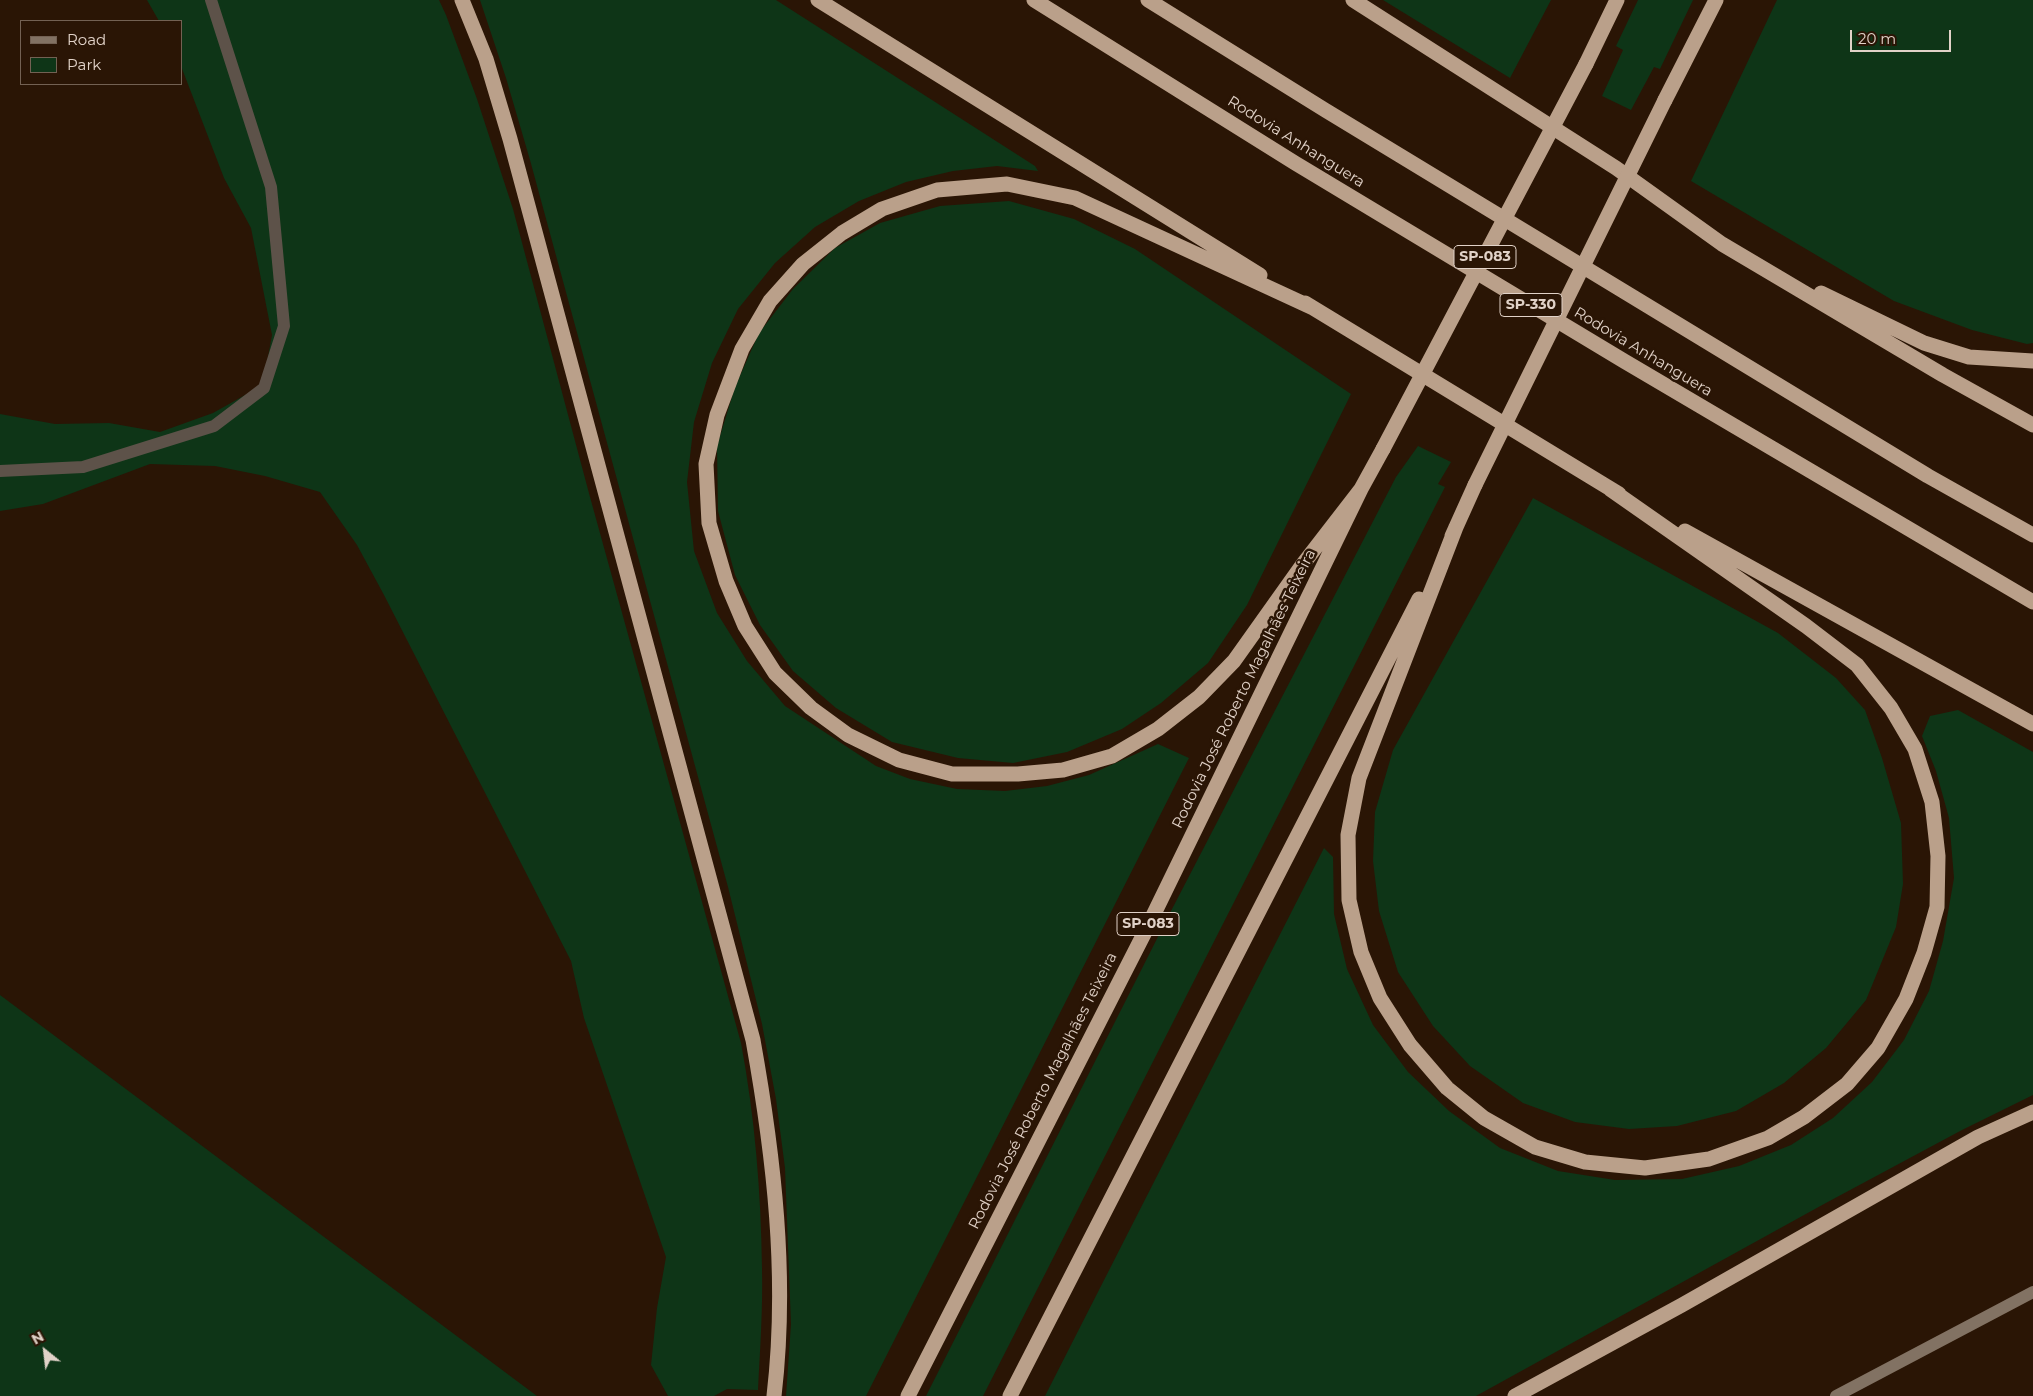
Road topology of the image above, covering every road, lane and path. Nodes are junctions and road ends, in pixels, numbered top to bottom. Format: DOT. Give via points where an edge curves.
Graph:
graph roads {
  1 [pos="211,0"];
  2 [pos="462,0"];
  3 [pos="818,0"];
  4 [pos="1034,0"];
  5 [pos="1148,0"];
  6 [pos="1346,0"];
  7 [pos="1353,0"];
  8 [pos="1613,0"];
  9 [pos="1617,0"];
  10 [pos="1716,0"];
  11 [pos="1725,0"];
  12 [pos="1605,24"];
  13 [pos="1699,36"];
  14 [pos="1412,39"];
  15 [pos="1722,244"];
  16 [pos="1313,308"];
  17 [pos="2033,361"];
  18 [pos="2033,425"];
  19 [pos="0,471"];
  20 [pos="1361,489"];
  21 [pos="1610,490"];
  22 [pos="1456,527"];
  23 [pos="2033,535"];
  24 [pos="2033,602"];
  25 [pos="2033,724"];
  26 [pos="2033,1112"];
  27 [pos="2033,1292"];
  28 [pos="774,1396"];
  29 [pos="908,1396"];
  30 [pos="1010,1396"];
  31 [pos="1515,1396"];
  32 [pos="1836,1396"];
  1 -- 19 [label="street" via="271,187 284,326 264,388 214,426 205,429 83,467"];
  2 -- 28 [label="highway" via="486,58 513,148 753,1040 772,1158 780,1259"];
  3 -- 16 [label="highway"];
  4 -- 24 [label="highway, Rodovia Anhanguera / SP-330" via="1295,163"];
  5 -- 23 [label="highway" via="1928,476"];
  6 -- 14 [label="highway"];
  7 -- 14 [label="highway"];
  8 -- 12 [label="highway"];
  9 -- 12 [label="highway, Rodovia José Roberto Magalhães Teixeira / SP-083"];
  10 -- 13 [label="highway"];
  11 -- 13 [label="highway"];
  12 -- 20 [label="highway, Rodovia José Roberto Magalhães Teixeira / SP-083, bridge"];
  13 -- 22 [label="highway, bridge"];
  14 -- 15 [label="highway" via="1616,168"];
  15 -- 17 [label="highway" via="1924,343 1969,357"];
  15 -- 18 [label="highway"];
  16 -- 20 [label="highway" via="1075,198 1007,184 937,190 882,209 842,233 803,264 770,301 742,349 717,416 706,464 709,523 726,581 744,626 775,674 811,708 848,735 899,760 952,774 1018,774 1062,770 1112,756 1158,729 1199,697 1234,661"];
  16 -- 21 [label="highway"];
  20 -- 29 [label="highway, Rodovia José Roberto Magalhães Teixeira / SP-083" via="1148,924"];
  21 -- 22 [label="highway" via="1857,665 1891,708 1915,749 1932,802 1938,856 1937,907 1906,1000 1878,1048 1847,1084 1804,1117 1768,1138 1709,1159 1645,1168 1586,1162 1535,1147 1484,1118 1447,1088 1410,1046 1380,998 1361,952 1349,900 1348,835 1359,778"];
  21 -- 25 [label="highway"];
  22 -- 30 [label="highway"];
  26 -- 31 [label="highway" via="1970,1142"];
  27 -- 32 [label="street"];
}
